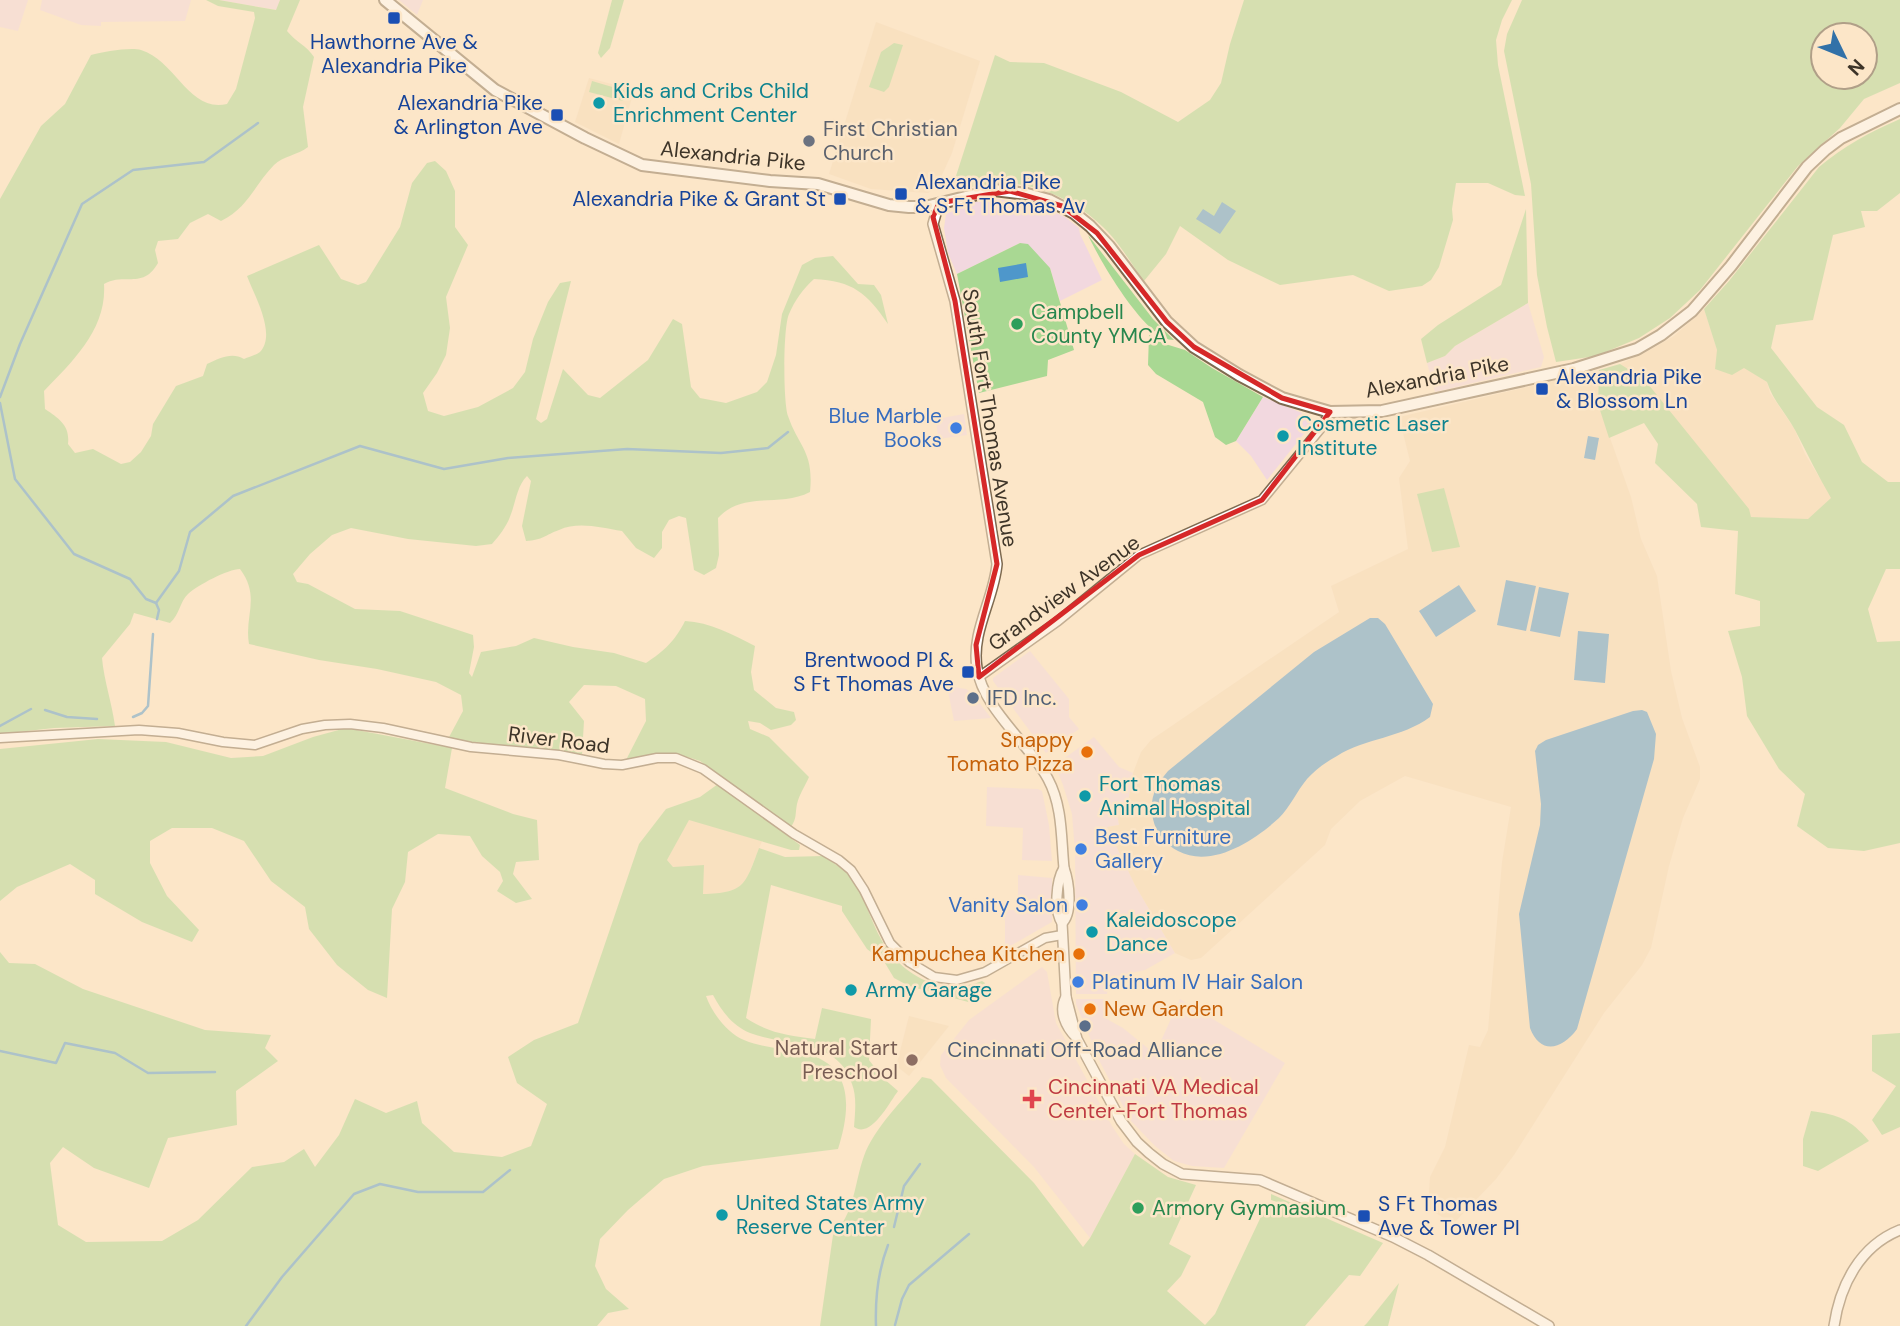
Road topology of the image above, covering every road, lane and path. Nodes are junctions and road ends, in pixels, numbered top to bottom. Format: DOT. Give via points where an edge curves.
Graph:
graph roads {
  1 [pos="385,0"];
  2 [pos="1900,109"];
  3 [pos="939,203"];
  4 [pos="1330,412"];
  5 [pos="979,677"];
  6 [pos="0,738"];
  7 [pos="1062,935"];
  8 [pos="1900,1230"];
  9 [pos="1549,1326"];
  10 [pos="1833,1326"];
  1 -- 3 [label="main road, Alexandria Pike" via="495,90 642,165 818,184 889,205"];
  2 -- 4 [label="main road, Alexandria Pike" via="1825,150 1692,311 1637,349 1574,369 1390,409"];
  3 -- 4 [label="main road, Alexandria Pike" via="997,190 1035,195 1062,205 1090,226 1167,322 1194,347 1282,398"];
  3 -- 5 [label="main road, South Fort Thomas Avenue" via="933,224 955,301 996,564 976,645"];
  4 -- 5 [label="street, Grandview Avenue" via="1262,500 1139,555"];
  5 -- 7 [label="main road, South Fort Thomas Avenue" via="985,693 1040,765 1060,814 1063,868 1058,877 1058,918"];
  6 -- 7 [label="street, River Road" via="139,730 255,745 302,729 349,724 471,747 604,764 676,758 703,769 851,870 890,943 908,962 934,977 957,980 982,973 1045,938"];
  7 -- 9 [label="main road, South Fort Thomas Avenue" via="1066,997 1077,1038 1137,1142 1171,1169 1192,1176 1269,1184 1415,1247"];
  8 -- 10 [label="main road" via="1854,1267"];
}
